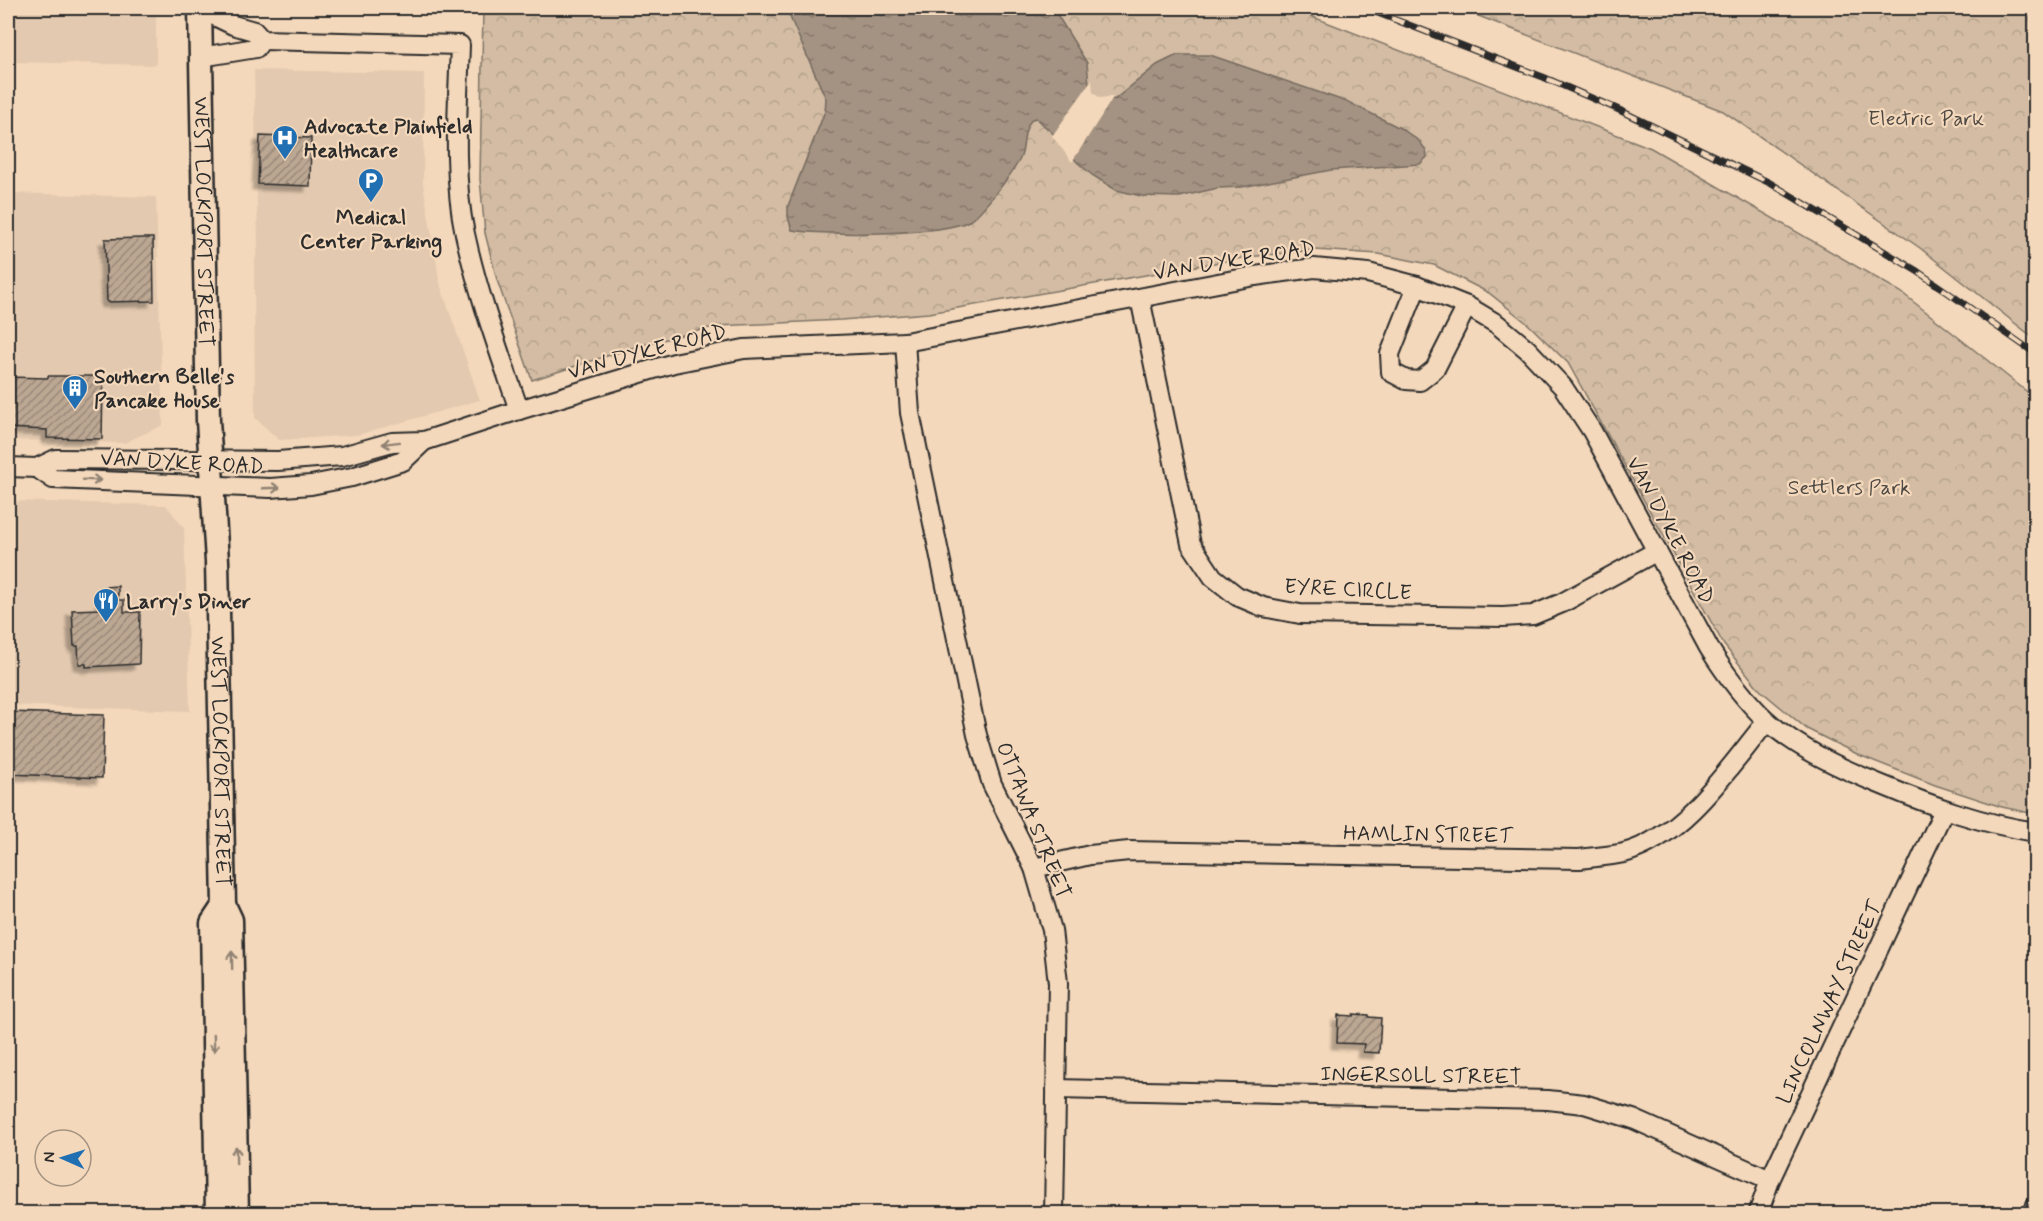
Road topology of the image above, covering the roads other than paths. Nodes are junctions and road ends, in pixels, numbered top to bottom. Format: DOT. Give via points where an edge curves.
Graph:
graph roads {
  1 [pos="200,8"];
  2 [pos="262,40"];
  3 [pos="201,57"];
  4 [pos="1417,286"];
  5 [pos="1140,298"];
  6 [pos="1467,306"];
  7 [pos="905,342"];
  8 [pos="519,410"];
  9 [pos="424,441"];
  10 [pos="211,461"];
  11 [pos="8,467"];
  12 [pos="38,468"];
  13 [pos="213,486"];
  14 [pos="1657,550"];
  15 [pos="1767,721"];
  16 [pos="1944,810"];
  17 [pos="2036,832"];
  18 [pos="1034,868"];
  19 [pos="224,905"];
  20 [pos="1056,1089"];
  21 [pos="1770,1180"];
  22 [pos="2036,1205"];
  23 [pos="217,1214"];
  24 [pos="237,1214"];
  25 [pos="1054,1214"];
  26 [pos="1758,1214"];
  27 [pos="2033,1214"];
  1 -- 2 [label="street" via="233,26 254,31"];
  1 -- 3 [label="main road, WEST LOCKPORT STREET"];
  2 -- 3 [label="street" via="256,48"];
  2 -- 8 [label="street" via="460,45 458,170 464,232"];
  3 -- 10 [label="main road, WEST LOCKPORT STREET"];
  4 -- 5 [label="street, VAN DYKE ROAD" via="1368,273 1314,268"];
  4 -- 6 [label="street, VAN DYKE ROAD"];
  4 -- 6 [label="street" via="1390,354 1391,372 1406,380 1420,381 1436,369"];
  5 -- 7 [label="street, VAN DYKE ROAD"];
  5 -- 14 [label="street, EYRE CIRCLE" via="1191,544 1213,577 1237,596 1263,607 1300,614 1533,615"];
  6 -- 14 [label="street, VAN DYKE ROAD" via="1527,349 1563,387 1592,431"];
  7 -- 8 [label="street, VAN DYKE ROAD" via="744,349 674,363"];
  7 -- 18 [label="street, OTTAWA STREET" via="910,413 977,735 992,783"];
  8 -- 9 [label="street, VAN DYKE ROAD"];
  9 -- 10 [label="street, VAN DYKE ROAD, one-way" via="392,442 310,460"];
  13 -- 9 [label="street, VAN DYKE ROAD, one-way" via="270,488 352,477 403,461"];
  10 -- 12 [label="street, VAN DYKE ROAD" via="56,459"];
  10 -- 13 [label="main road, WEST LOCKPORT STREET"];
  11 -- 12 [label="street, VAN DYKE ROAD"];
  12 -- 13 [label="street, VAN DYKE ROAD, one-way" via="53,479"];
  13 -- 19 [label="main road, WEST LOCKPORT STREET"];
  14 -- 15 [label="street, VAN DYKE ROAD" via="1709,648 1729,679"];
  15 -- 16 [label="street, VAN DYKE ROAD" via="1810,752"];
  15 -- 18 [label="street, HAMLIN STREET" via="1695,808 1662,837 1625,852 1579,859 1129,851"];
  16 -- 17 [label="street, VAN DYKE ROAD"];
  16 -- 21 [label="street, LINCOLNWAY STREET"];
  18 -- 20 [label="street, OTTAWA STREET" via="1052,930 1058,983"];
  19 -- 23 [label="main road, WEST LOCKPORT STREET, one-way" via="212,923"];
  24 -- 19 [label="main road, WEST LOCKPORT STREET, one-way" via="231,920"];
  20 -- 21 [label="street, INGERSOLL STREET" via="1584,1104 1633,1119"];
  20 -- 25 [label="street, OTTAWA STREET"];
  21 -- 26 [label="street, LINCOLNWAY STREET"];
  22 -- 27 [label="street"];
}
